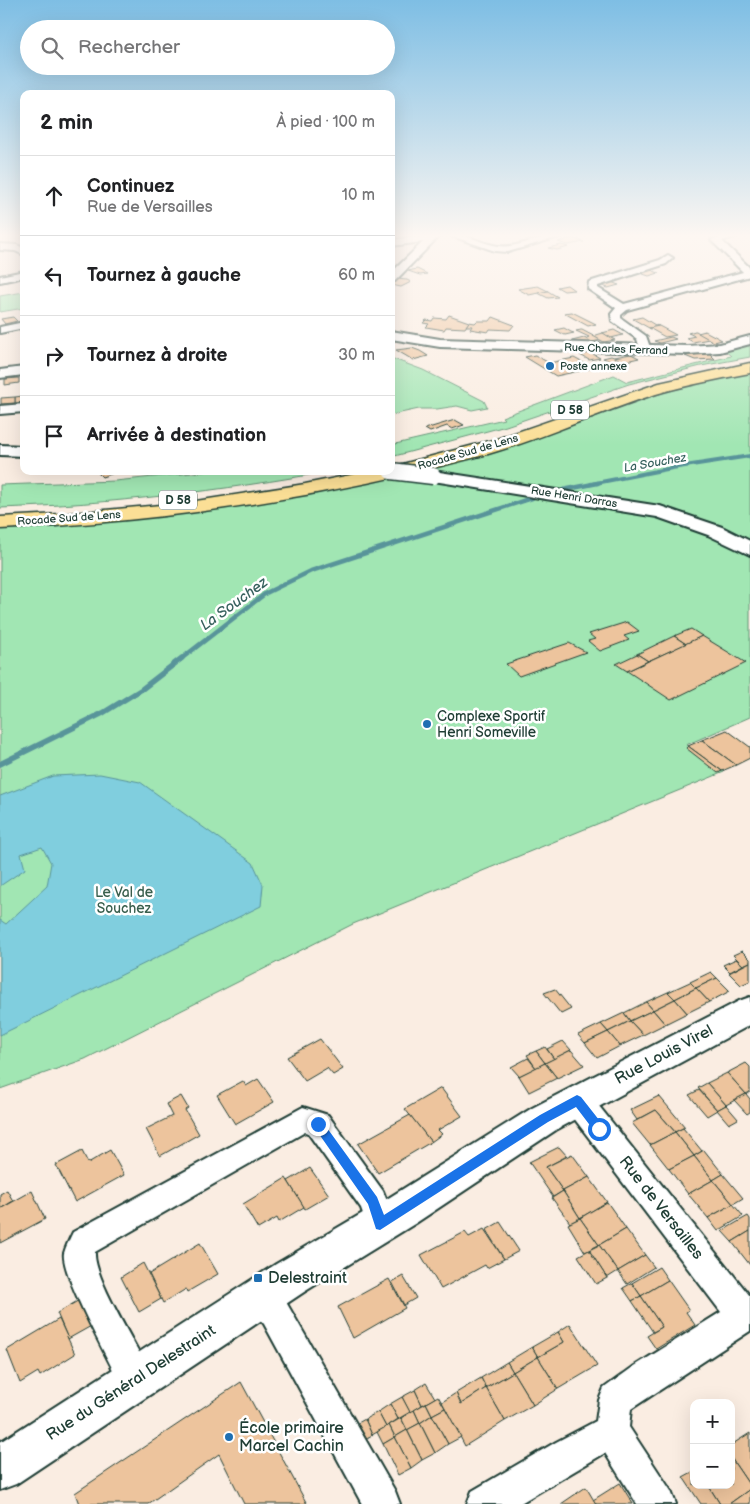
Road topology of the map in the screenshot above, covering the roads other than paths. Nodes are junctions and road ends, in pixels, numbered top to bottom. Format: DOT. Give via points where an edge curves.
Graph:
graph roads {
  1 [pos="619,305"];
  2 [pos="633,305"];
  3 [pos="623,308"];
  4 [pos="20,326"];
  5 [pos="0,330"];
  6 [pos="395,336"];
  7 [pos="750,340"];
  8 [pos="646,350"];
  9 [pos="750,361"];
  10 [pos="750,368"];
  11 [pos="20,371"];
  12 [pos="0,374"];
  13 [pos="20,408"];
  14 [pos="0,410"];
  15 [pos="0,450"];
  16 [pos="20,452"];
  17 [pos="395,462"];
  18 [pos="395,471"];
  19 [pos="395,472"];
  20 [pos="336,475"];
  21 [pos="382,475"];
  22 [pos="0,513"];
  23 [pos="0,523"];
  24 [pos="750,549"];
  25 [pos="750,1010"];
  26 [pos="577,1100"];
  27 [pos="380,1224"];
  28 [pos="262,1298"];
  29 [pos="747,1314"];
  30 [pos="136,1379"];
  31 [pos="611,1431"];
  32 [pos="0,1468"];
  33 [pos="382,1504"];
  34 [pos="485,1504"];
  35 [pos="658,1504"];
  1 -- 3 [label="street"];
  2 -- 3 [label="street"];
  3 -- 8 [label="street" via="616,314 616,319 642,338"];
  4 -- 5 [label="street"];
  6 -- 8 [label="street, Rue Charles Ferrand" via="426,342"];
  7 -- 8 [label="street, Rue Charles Ferrand" via="704,349"];
  9 -- 17 [label="highway, Rocade Sud de Lens / D 58" via="676,376 486,438"];
  10 -- 19 [label="highway, Rocade Sud de Lens / D 58" via="639,394 486,448"];
  11 -- 12 [label="street"];
  13 -- 14 [label="street"];
  15 -- 16 [label="street"];
  18 -- 24 [label="street, Rue Henri Darras, bridge" via="660,512 715,531"];
  20 -- 22 [label="highway, Rocade Sud de Lens / D 58" via="186,499"];
  21 -- 23 [label="highway, Rocade Sud de Lens / D 58" via="257,499 171,510"];
  25 -- 26 [label="street, Rue Louis Virel"];
  26 -- 27 [label="street, Rue Louis Virel"];
  26 -- 29 [label="street, Rue de Versailles"];
  27 -- 28 [label="street, Rue du Général Delestraint"];
  27 -- 30 [label="street" via="373,1201 318,1124 303,1119 84,1242 79,1254 81,1266 98,1307"];
  28 -- 30 [label="street, Rue du Général Delestraint"];
  28 -- 33 [label="street" via="275,1313"];
  29 -- 31 [label="street, Rue de Versailles" via="616,1400"];
  30 -- 32 [label="street, Rue du Général Delestraint"];
  31 -- 34 [label="street"];
  31 -- 35 [label="street"];
}
